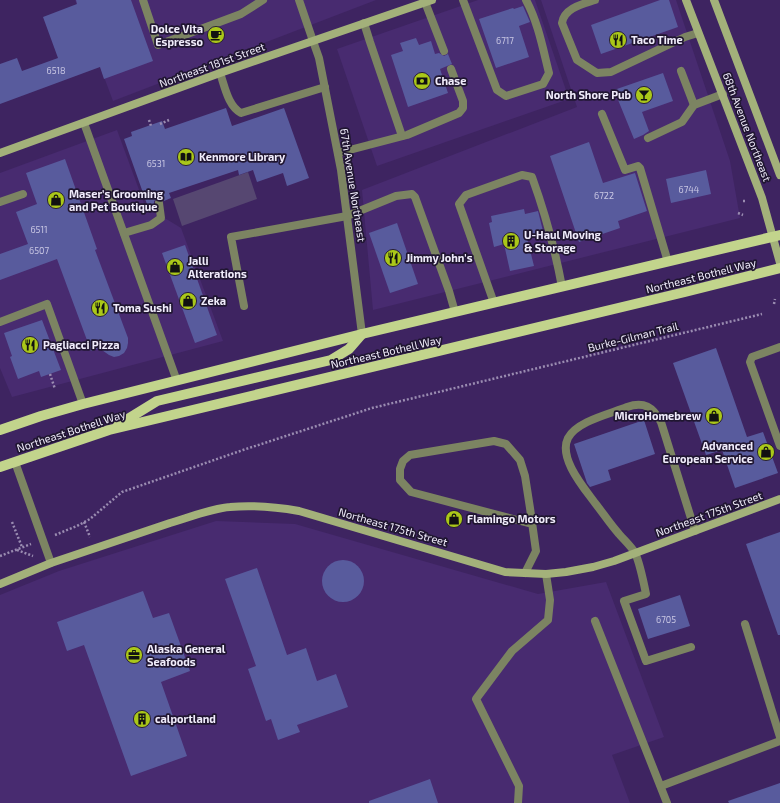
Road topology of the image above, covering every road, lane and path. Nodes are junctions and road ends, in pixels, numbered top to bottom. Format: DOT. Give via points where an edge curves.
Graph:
graph roads {
  1 [pos="143,0"];
  2 [pos="263,0"];
  3 [pos="300,0"];
  4 [pos="463,0"];
  5 [pos="526,0"];
  6 [pos="595,0"];
  7 [pos="686,0"];
  8 [pos="714,0"];
  9 [pos="428,1"];
  10 [pos="572,4"];
  11 [pos="364,23"];
  12 [pos="698,33"];
  13 [pos="313,41"];
  14 [pos="444,50"];
  15 [pos="451,69"];
  16 [pos="682,71"];
  17 [pos="220,74"];
  18 [pos="324,86"];
  19 [pos="723,94"];
  20 [pos="694,105"];
  21 [pos="602,114"];
  22 [pos="149,120"];
  23 [pos="169,120"];
  24 [pos="84,122"];
  25 [pos="160,124"];
  26 [pos="151,126"];
  27 [pos="402,136"];
  28 [pos="648,138"];
  29 [pos="0,153"];
  30 [pos="338,153"];
  31 [pos="780,175"];
  32 [pos="23,194"];
  33 [pos="743,201"];
  34 [pos="747,201"];
  35 [pos="0,202"];
  36 [pos="159,203"];
  37 [pos="738,213"];
  38 [pos="743,215"];
  39 [pos="347,216"];
  40 [pos="124,233"];
  41 [pos="776,236"];
  42 [pos="668,262"];
  43 [pos="780,263"];
  44 [pos="780,268"];
  45 [pos="562,287"];
  46 [pos="776,299"];
  47 [pos="494,303"];
  48 [pos="774,304"];
  49 [pos="244,306"];
  50 [pos="454,312"];
  51 [pos="762,314"];
  52 [pos="0,322"];
  53 [pos="362,334"];
  54 [pos="780,347"];
  55 [pos="50,374"];
  56 [pos="177,381"];
  57 [pos="55,389"];
  58 [pos="83,404"];
  59 [pos="0,429"];
  60 [pos="109,430"];
  61 [pos="780,446"];
  62 [pos="15,462"];
  63 [pos="0,467"];
  64 [pos="780,499"];
  65 [pos="12,522"];
  66 [pos="532,524"];
  67 [pos="695,531"];
  68 [pos="62,532"];
  69 [pos="22,548"];
  70 [pos="17,549"];
  71 [pos="635,553"];
  72 [pos="0,556"];
  73 [pos="51,563"];
  74 [pos="525,573"];
  75 [pos="546,574"];
  76 [pos="0,584"];
  77 [pos="595,620"];
  78 [pos="745,624"];
  79 [pos="691,646"];
  80 [pos="780,737"];
  81 [pos="780,741"];
  82 [pos="661,786"];
  83 [pos="518,803"];
  84 [pos="667,803"];
  1 -- 2 [label="street" via="158,45 241,14"];
  3 -- 13 [label="street, 67th Avenue Northeast"];
  4 -- 5 [label="street" via="497,90 506,96 543,84 549,73 537,27"];
  6 -- 10 [label="street"];
  7 -- 12 [label="street, 68th Avenue Northeast"];
  8 -- 31 [label="street, 68th Avenue Northeast"];
  9 -- 11 [label="street, Northeast 181st Street"];
  9 -- 14 [label="street"];
  10 -- 12 [label="street" via="562,23 577,60 597,73 611,72"];
  11 -- 13 [label="street, Northeast 181st Street"];
  11 -- 27 [label="street"];
  12 -- 19 [label="street, 68th Avenue Northeast"];
  13 -- 17 [label="street, Northeast 181st Street"];
  13 -- 18 [label="street, 67th Avenue Northeast"];
  15 -- 27 [label="street" via="463,101 463,108 459,113"];
  16 -- 20 [label="street"];
  17 -- 18 [label="street" via="232,104 236,111 241,113"];
  17 -- 24 [label="street, Northeast 181st Street"];
  18 -- 30 [label="street, 67th Avenue Northeast"];
  19 -- 20 [label="street"];
  19 -- 41 [label="street, 68th Avenue Northeast"];
  20 -- 28 [label="street" via="682,122"];
  21 -- 42 [label="street" via="625,170 638,166 640,168"];
  22 -- 26 [label="path"];
  23 -- 25 [label="path"];
  24 -- 29 [label="street, Northeast 181st Street"];
  24 -- 40 [label="street"];
  27 -- 30 [label="street"];
  30 -- 39 [label="street, 67th Avenue Northeast"];
  32 -- 35 [label="street"];
  33 -- 34 [label="path"];
  36 -- 40 [label="street" via="161,218 151,225"];
  37 -- 38 [label="path"];
  39 -- 49 [label="street" via="231,237"];
  39 -- 50 [label="street" via="396,196 412,194 418,204 449,291"];
  39 -- 53 [label="street, 67th Avenue Northeast"];
  40 -- 56 [label="street"];
  41 -- 42 [label="main road, Northeast Bothell Way"];
  41 -- 43 [label="street, 68th Avenue Northeast"];
  42 -- 45 [label="main road, Northeast Bothell Way"];
  44 -- 60 [label="main road, Northeast Bothell Way"];
  45 -- 47 [label="main road, Northeast Bothell Way"];
  45 -- 47 [label="street" via="545,213 532,178 522,175 466,195 459,204"];
  46 -- 48 [label="path"];
  47 -- 50 [label="main road, Northeast Bothell Way"];
  50 -- 53 [label="main road, Northeast Bothell Way"];
  51 -- 68 [label="path, Burke-Gilman Trail" via="372,408 122,492 90,519"];
  52 -- 58 [label="street" via="47,304"];
  53 -- 56 [label="main road, Northeast Bothell Way"];
  53 -- 60 [label="main road" via="349,349 331,360 157,401"];
  54 -- 61 [label="street" via="752,357 750,362"];
  55 -- 57 [label="path"];
  56 -- 58 [label="main road, Northeast Bothell Way"];
  58 -- 59 [label="main road, Northeast Bothell Way"];
  60 -- 62 [label="main road, Northeast Bothell Way"];
  62 -- 63 [label="main road, Northeast Bothell Way"];
  62 -- 73 [label="street"];
  64 -- 67 [label="street, Northeast 175th Street"];
  65 -- 69 [label="path"];
  66 -- 66 [label="street" via="522,465 506,444 494,441 463,446 410,455 403,461 400,480 411,492"];
  66 -- 74 [label="street" via="536,551"];
  67 -- 71 [label="street, Northeast 175th Street"];
  67 -- 71 [label="street" via="657,413 648,406 633,405 576,429 568,438 566,447 567,456 581,485"];
  70 -- 72 [label="path"];
  71 -- 75 [label="street, Northeast 175th Street" via="593,567"];
  71 -- 79 [label="street" via="646,594 624,600 646,661"];
  73 -- 74 [label="street, Northeast 175th Street" via="188,517 229,507 272,507 299,511 505,572"];
  73 -- 76 [label="street, Northeast 175th Street"];
  74 -- 75 [label="street, Northeast 175th Street"];
  75 -- 83 [label="street" via="550,600 548,620 512,651 476,699 519,786"];
  77 -- 82 [label="street"];
  78 -- 80 [label="street"];
  81 -- 82 [label="street"];
  82 -- 84 [label="street"];
}
